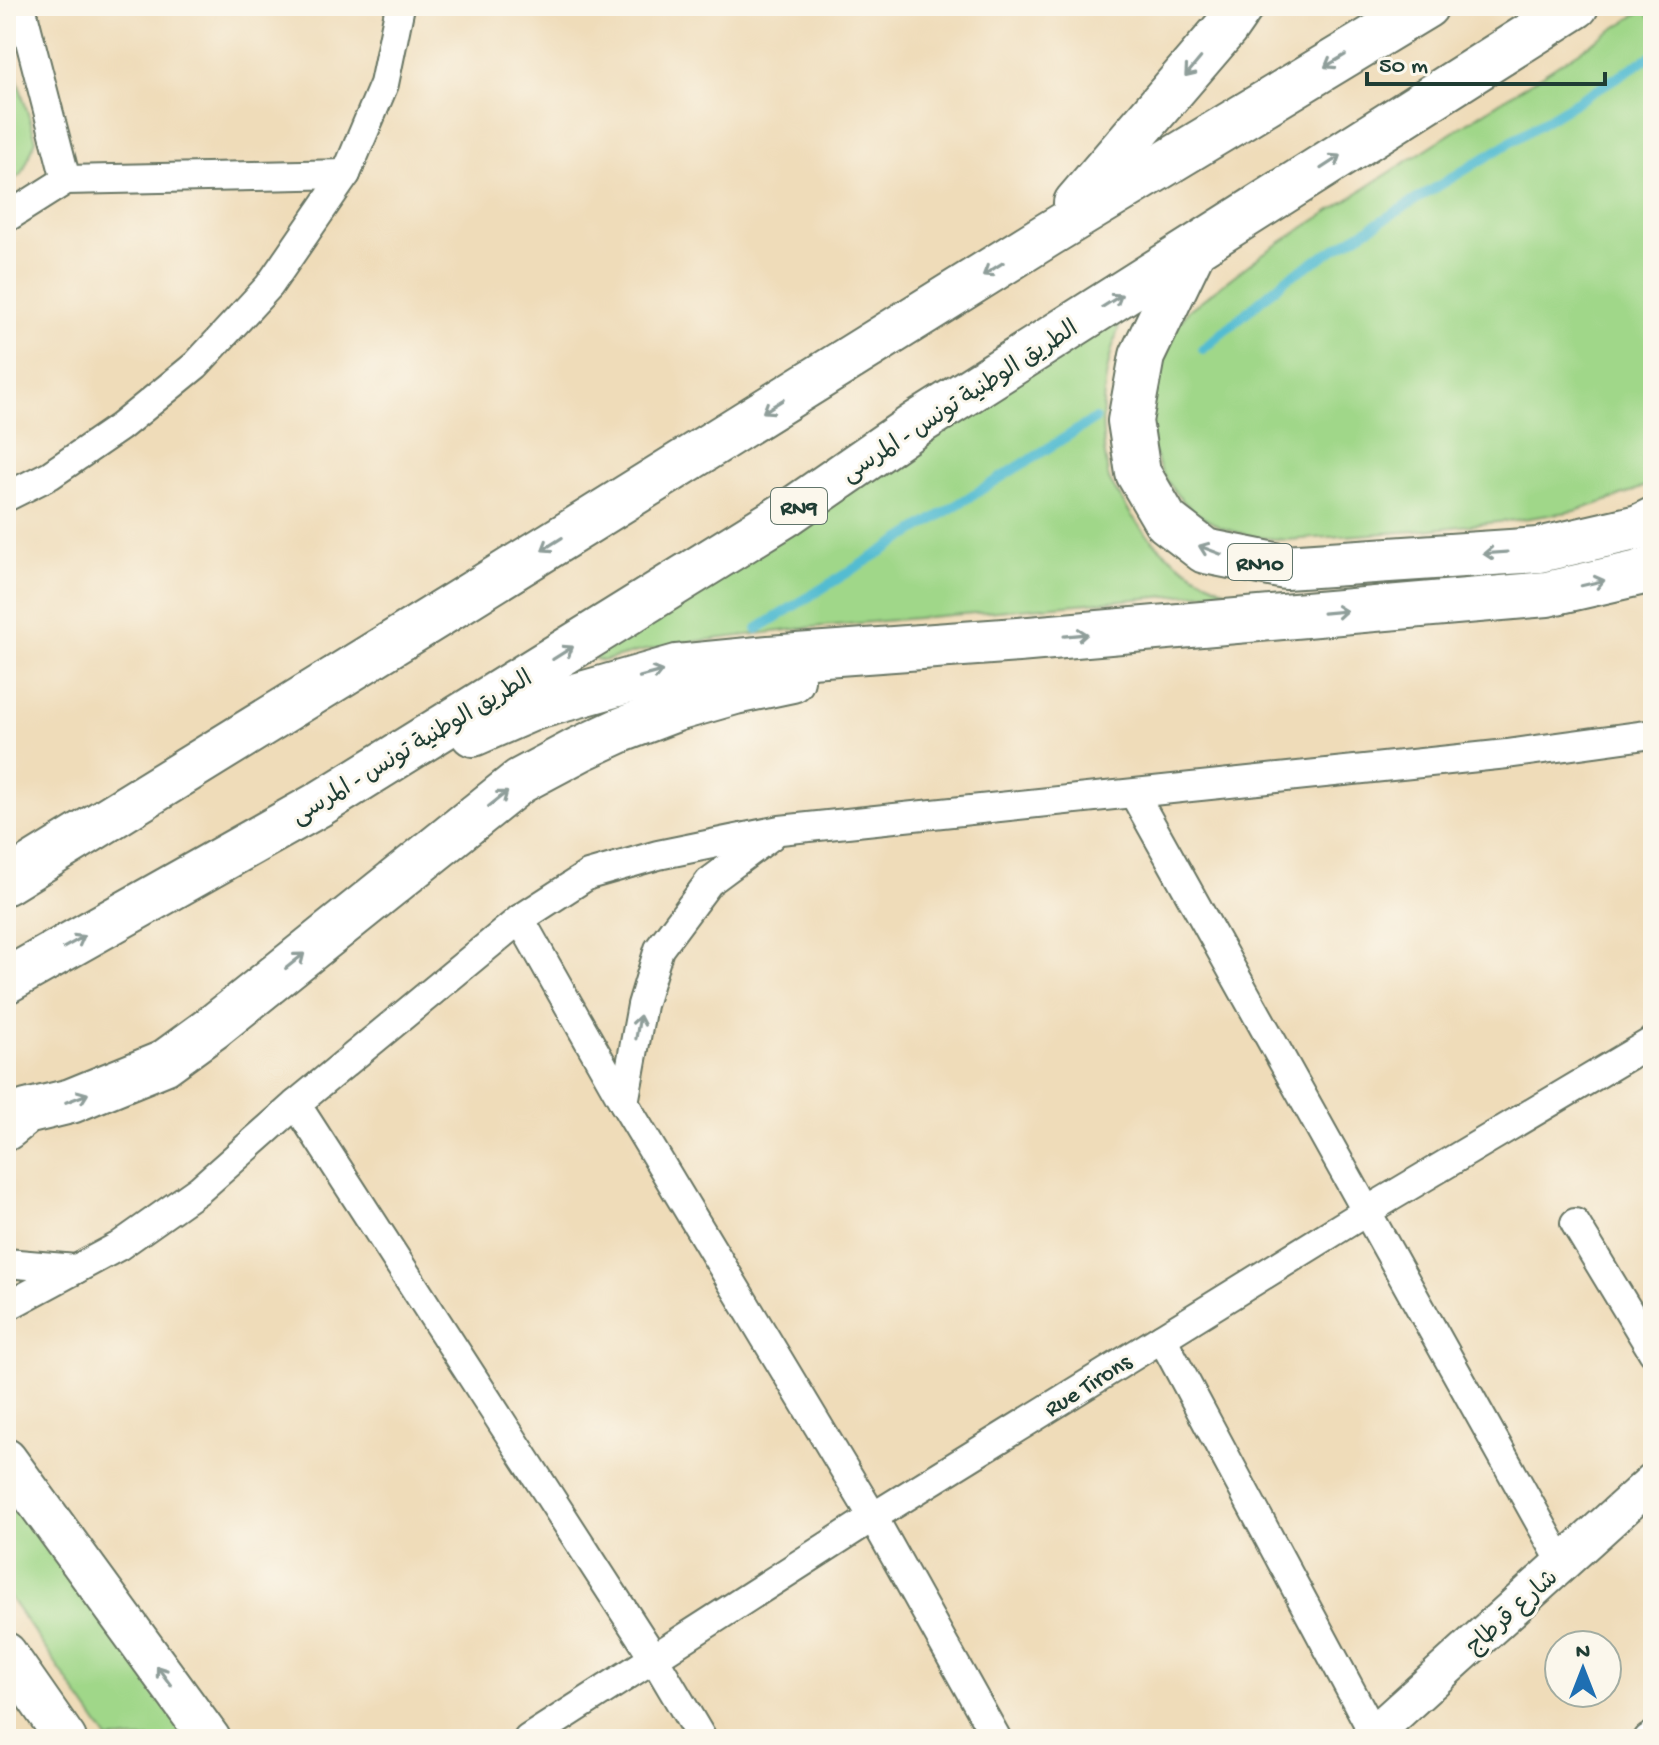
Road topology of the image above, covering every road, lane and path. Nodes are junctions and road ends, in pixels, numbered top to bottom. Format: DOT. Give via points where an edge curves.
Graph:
graph roads {
  1 [pos="21,6"];
  2 [pos="400,6"];
  3 [pos="1241,6"];
  4 [pos="1426,6"];
  5 [pos="1576,6"];
  6 [pos="346,174"];
  7 [pos="66,180"];
  8 [pos="6,218"];
  9 [pos="1049,234"];
  10 [pos="1193,250"];
  11 [pos="6,497"];
  12 [pos="1653,520"];
  13 [pos="1653,568"];
  14 [pos="1018,640"];
  15 [pos="1653,734"];
  16 [pos="1134,794"];
  17 [pos="318,805"];
  18 [pos="780,830"];
  19 [pos="6,882"];
  20 [pos="520,919"];
  21 [pos="6,981"];
  22 [pos="1653,1041"];
  23 [pos="624,1103"];
  24 [pos="296,1104"];
  25 [pos="6,1128"];
  26 [pos="1367,1211"];
  27 [pos="1575,1223"];
  28 [pos="6,1263"];
  29 [pos="76,1269"];
  30 [pos="6,1307"];
  31 [pos="1162,1338"];
  32 [pos="1653,1352"];
  33 [pos="6,1459"];
  34 [pos="1653,1481"];
  35 [pos="873,1517"];
  36 [pos="1563,1564"];
  37 [pos="6,1653"];
  38 [pos="654,1658"];
  39 [pos="1371,1737"];
  40 [pos="66,1739"];
  41 [pos="210,1739"];
  42 [pos="528,1739"];
  43 [pos="702,1739"];
  44 [pos="997,1739"];
  1 -- 7 [label="street"];
  2 -- 6 [label="street" via="384,84"];
  3 -- 9 [label="highway, one-way"];
  4 -- 9 [label="highway, one-way"];
  10 -- 5 [label="highway, الطريق الوطنية تونس - المرسى / RN9, one-way"];
  6 -- 7 [label="street"];
  6 -- 11 [label="street" via="269,286 196,365 120,427 50,475"];
  7 -- 8 [label="street"];
  9 -- 19 [label="highway, one-way"];
  12 -- 10 [label="highway, RN10, one-way" via="1539,550 1285,567 1205,551 1166,521 1138,473 1130,421 1142,356"];
  17 -- 10 [label="highway, الطريق الوطنية تونس - المرسى / RN9, one-way" via="788,513 918,423"];
  14 -- 13 [label="highway, one-way" via="1547,594"];
  17 -- 14 [label="highway, one-way" via="533,708 677,667"];
  25 -- 14 [label="highway, one-way" via="26,1112 71,1101 164,1063 520,781 580,749 676,709 735,692"];
  15 -- 16 [label="street"];
  16 -- 18 [label="street"];
  16 -- 26 [label="street"];
  21 -- 17 [label="highway, الطريق الوطنية تونس - المرسى / RN9, one-way"];
  18 -- 20 [label="street" via="588,875"];
  23 -- 18 [label="street, one-way" via="642,1005 659,949 709,882"];
  20 -- 23 [label="street"];
  20 -- 24 [label="street"];
  22 -- 26 [label="street, Rue Tirons"];
  23 -- 35 [label="street"];
  24 -- 29 [label="street" via="200,1189"];
  24 -- 38 [label="street"];
  26 -- 31 [label="street, Rue Tirons"];
  26 -- 36 [label="street"];
  27 -- 32 [label="street"];
  28 -- 29 [label="street"];
  29 -- 30 [label="street"];
  31 -- 35 [label="street, Rue Tirons"];
  31 -- 39 [label="street"];
  41 -- 33 [label="main road, one-way"];
  34 -- 36 [label="street, شارع قرطاج"];
  35 -- 38 [label="street, Rue Tirons"];
  35 -- 44 [label="street"];
  36 -- 39 [label="street, شارع قرطاج"];
  37 -- 40 [label="main road"];
  38 -- 42 [label="street, Rue Tirons"];
  38 -- 43 [label="street"];
}
